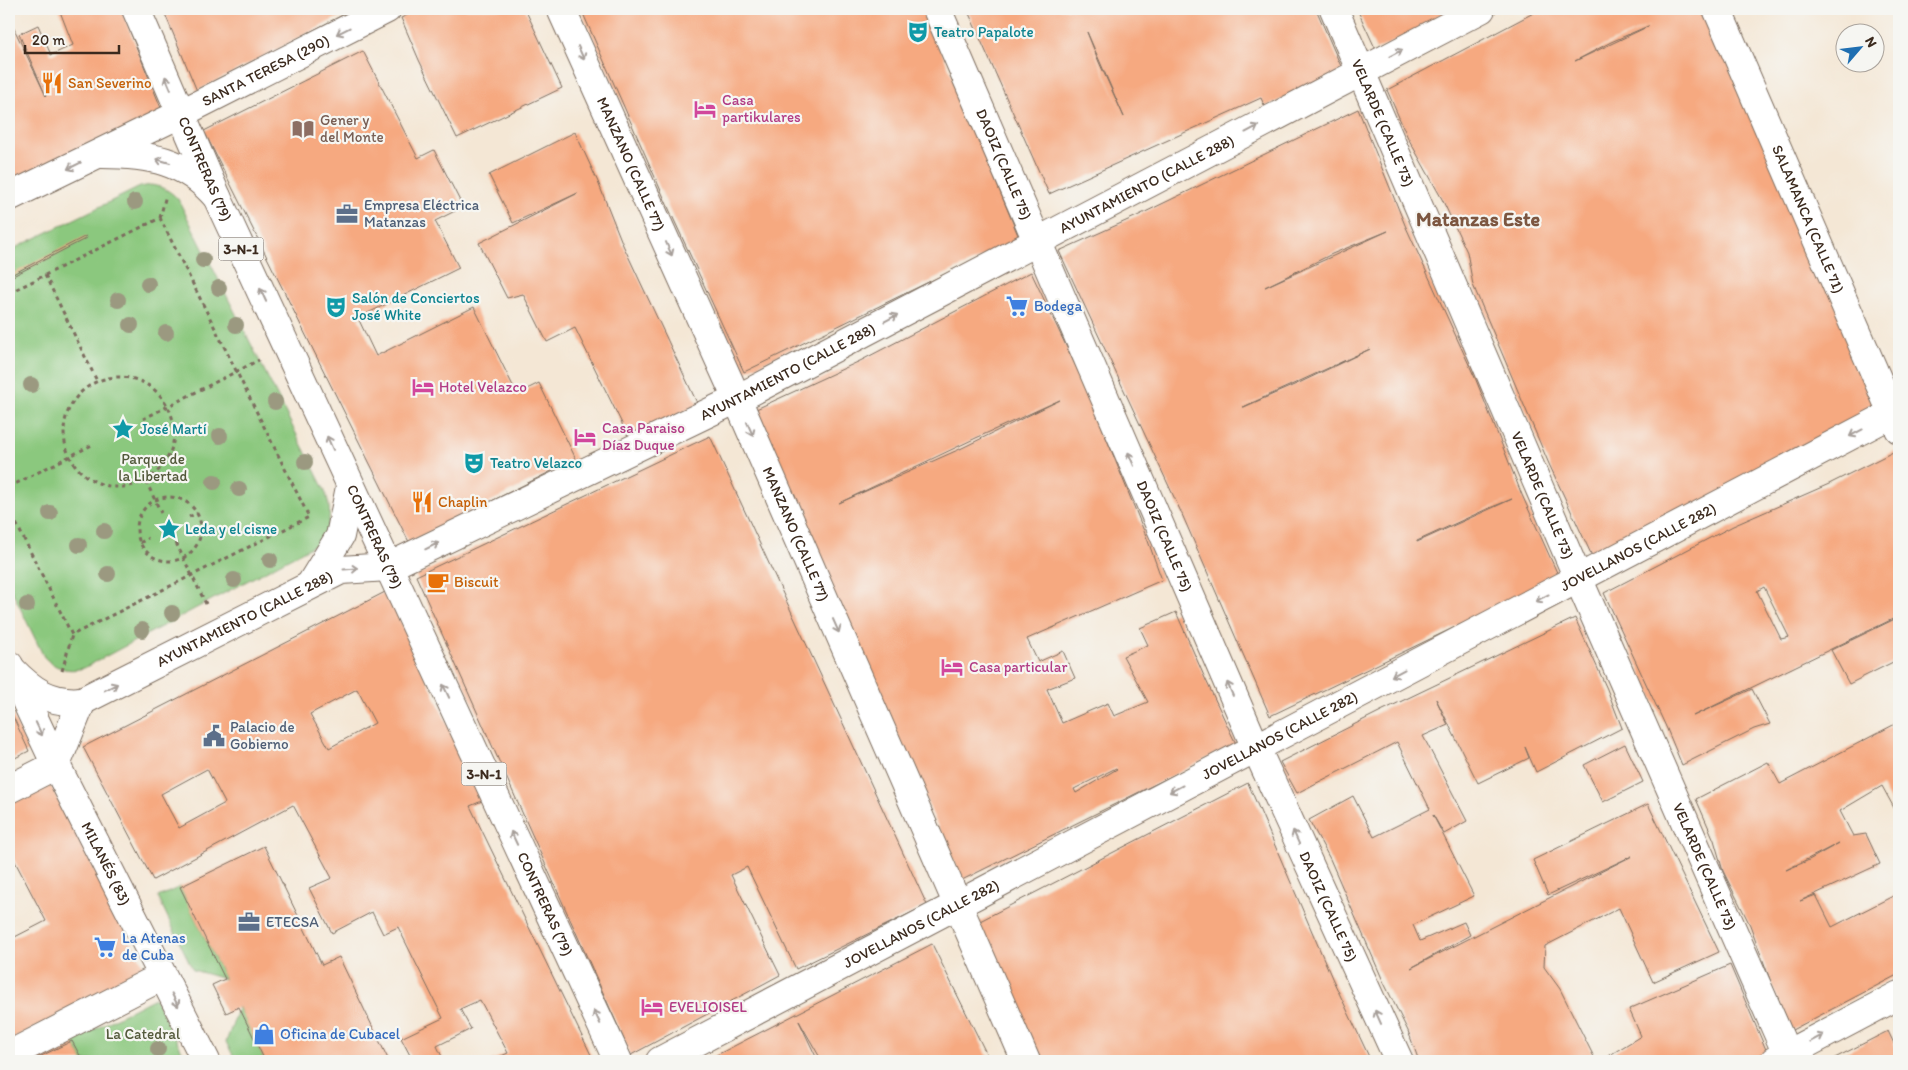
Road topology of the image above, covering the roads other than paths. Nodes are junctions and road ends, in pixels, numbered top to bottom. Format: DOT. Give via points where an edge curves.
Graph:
graph roads {
  1 [pos="136,9"];
  2 [pos="387,9"];
  3 [pos="561,9"];
  4 [pos="937,9"];
  5 [pos="1334,9"];
  6 [pos="1481,9"];
  7 [pos="1717,9"];
  8 [pos="1361,72"];
  9 [pos="180,114"];
  10 [pos="97,154"];
  11 [pos="9,197"];
  12 [pos="217,197"];
  13 [pos="1037,242"];
  14 [pos="737,399"];
  15 [pos="1897,417"];
  16 [pos="350,487"];
  17 [pos="388,567"];
  18 [pos="1578,578"];
  19 [pos="310,586"];
  20 [pos="10,667"];
  21 [pos="82,701"];
  22 [pos="1256,748"];
  23 [pos="56,765"];
  24 [pos="9,789"];
  25 [pos="957,904"];
  26 [pos="149,983"];
  27 [pos="1899,995"];
  28 [pos="9,1055"];
  29 [pos="1784,1059"];
  30 [pos="206,1061"];
  31 [pos="618,1061"];
  32 [pos="660,1061"];
  33 [pos="1026,1061"];
  34 [pos="1398,1061"];
  9 -- 1 [label="street, CONTRERAS (79) / 3-N-1, one-way"];
  2 -- 9 [label="street, SANTA TERESA (290), one-way"];
  3 -- 14 [label="street, MANZANO (CALLE 77), one-way"];
  4 -- 13 [label="street, DAOIZ (CALLE 75)"];
  5 -- 8 [label="street, VELARDE (CALLE 73)"];
  8 -- 6 [label="street, AYUNTAMIENTO (CALLE 288), one-way"];
  7 -- 15 [label="street, SALAMANCA (CALLE 71)"];
  13 -- 8 [label="street, AYUNTAMIENTO (CALLE 288), one-way"];
  8 -- 18 [label="street, VELARDE (CALLE 73)"];
  9 -- 10 [label="street, SANTA TERESA (290)"];
  9 -- 12 [label="street, CONTRERAS (79) / 3-N-1"];
  10 -- 11 [label="street, SANTA TERESA (290), one-way"];
  12 -- 10 [label="street, one-way" via="193,173 174,164 149,157"];
  16 -- 12 [label="street, CONTRERAS (79) / 3-N-1, one-way"];
  14 -- 13 [label="street, AYUNTAMIENTO (CALLE 288), one-way"];
  22 -- 13 [label="street, DAOIZ (CALLE 75), one-way"];
  17 -- 14 [label="street, AYUNTAMIENTO (CALLE 288), one-way"];
  14 -- 25 [label="street, MANZANO (CALLE 77), one-way"];
  15 -- 18 [label="street, JOVELLANOS (CALLE 282), one-way"];
  16 -- 17 [label="street, CONTRERAS (79) / 3-N-1"];
  16 -- 19 [label="street" via="340,536"];
  19 -- 17 [label="street, AYUNTAMIENTO (CALLE 288), one-way" via="341,570"];
  31 -- 17 [label="street, CONTRERAS (79) / 3-N-1, one-way"];
  18 -- 22 [label="street, JOVELLANOS (CALLE 282), one-way"];
  18 -- 29 [label="street, VELARDE (CALLE 73)"];
  21 -- 19 [label="street, AYUNTAMIENTO (CALLE 288), one-way"];
  20 -- 21 [label="street" via="24,683 39,693 67,702"];
  20 -- 23 [label="street, MILANÉS (83), one-way"];
  21 -- 23 [label="street"];
  22 -- 25 [label="street, JOVELLANOS (CALLE 282), one-way"];
  34 -- 22 [label="street, DAOIZ (CALLE 75), one-way"];
  23 -- 24 [label="street"];
  23 -- 30 [label="street, MILANÉS (83), one-way"];
  25 -- 32 [label="street, JOVELLANOS (CALLE 282)"];
  25 -- 33 [label="street, MANZANO (CALLE 77)"];
  26 -- 28 [label="street"];
  29 -- 27 [label="street, one-way"];
}
